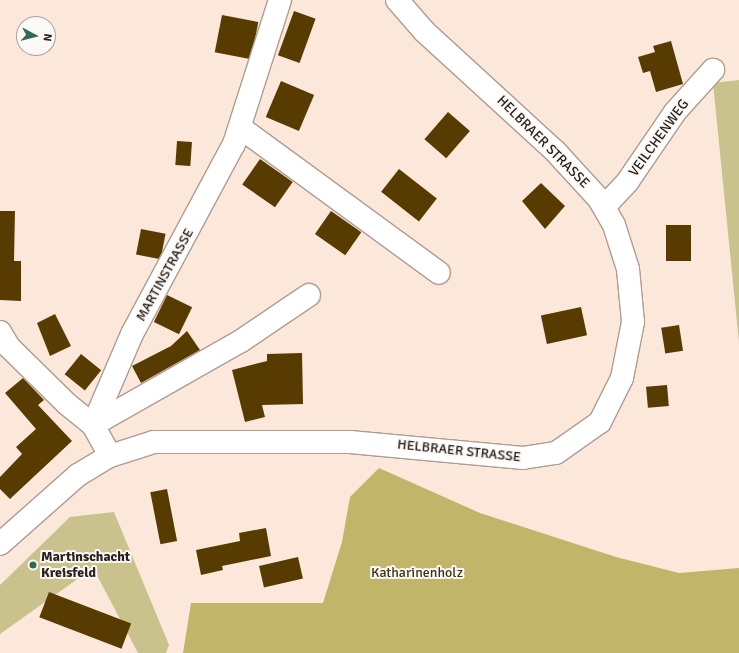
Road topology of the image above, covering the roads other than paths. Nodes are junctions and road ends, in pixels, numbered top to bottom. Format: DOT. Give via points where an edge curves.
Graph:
graph roads {
  1 [pos="280,0"];
  2 [pos="397,0"];
  3 [pos="713,70"];
  4 [pos="241,128"];
  5 [pos="604,207"];
  6 [pos="439,273"];
  7 [pos="309,295"];
  8 [pos="0,332"];
  9 [pos="93,425"];
  10 [pos="110,456"];
  11 [pos="0,544"];
  1 -- 4 [label="street, MARTINSTRASSE"];
  2 -- 5 [label="street, HELBRAER STRASSE" via="424,31 556,152"];
  3 -- 5 [label="street, VEILCHENWEG" via="675,112 628,181"];
  4 -- 6 [label="street"];
  4 -- 9 [label="street, MARTINSTRASSE" via="210,193 132,334"];
  5 -- 10 [label="street, HELBRAER STRASSE" via="628,269 633,305 631,340 622,378 608,410 590,432 567,448 545,456 523,458 387,444 219,439 154,442"];
  7 -- 9 [label="street" via="241,341"];
  8 -- 9 [label="street" via="9,347 66,404"];
  9 -- 10 [label="street"];
  10 -- 11 [label="street, HELBRAER STRASSE" via="59,490"];
}
